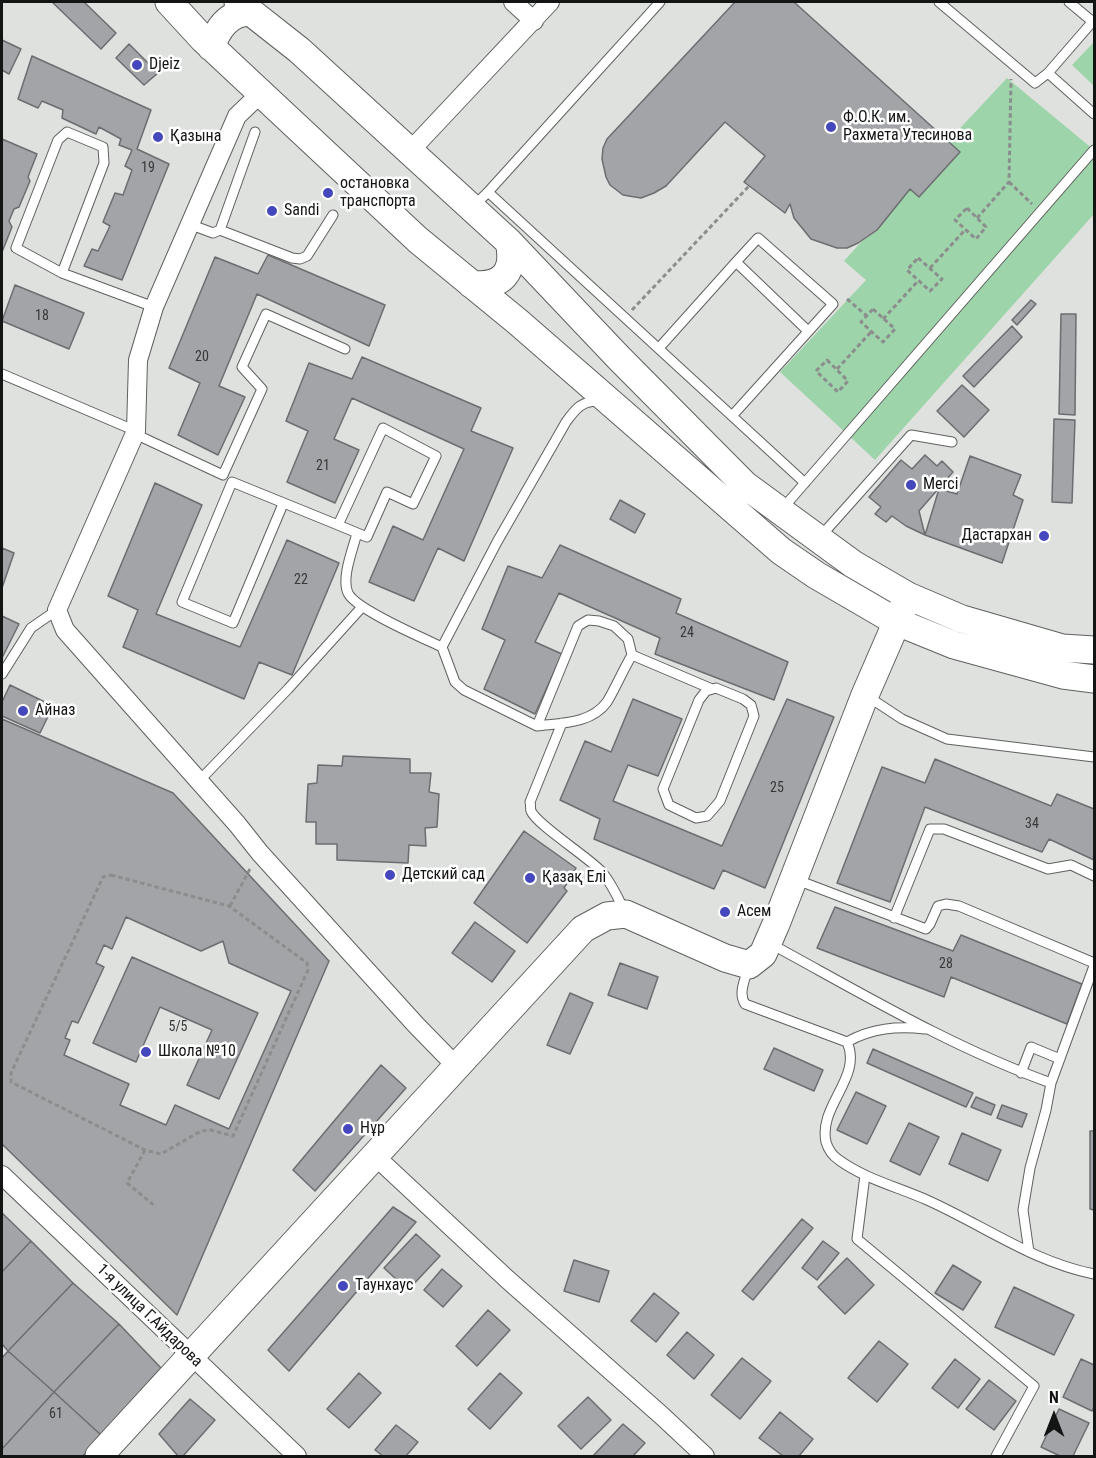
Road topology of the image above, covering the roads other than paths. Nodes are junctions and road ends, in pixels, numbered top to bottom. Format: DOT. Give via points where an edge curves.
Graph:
graph roads {
  1 [pos="169,2"];
  2 [pos="513,2"];
  3 [pos="550,2"];
  4 [pos="660,2"];
  5 [pos="939,2"];
  6 [pos="1069,2"];
  7 [pos="245,7"];
  8 [pos="534,21"];
  9 [pos="1094,21"];
  10 [pos="211,47"];
  11 [pos="1048,73"];
  12 [pos="261,93"];
  13 [pos="1095,114"];
  14 [pos="255,132"];
  15 [pos="1095,150"];
  16 [pos="410,151"];
  17 [pos="480,201"];
  18 [pos="333,215"];
  19 [pos="189,224"];
  20 [pos="220,230"];
  21 [pos="509,242"];
  22 [pos="736,262"];
  23 [pos="62,273"];
  24 [pos="471,284"];
  25 [pos="154,307"];
  26 [pos="808,331"];
  27 [pos="659,348"];
  28 [pos="345,349"];
  29 [pos="2,374"];
  30 [pos="608,400"];
  31 [pos="732,416"];
  32 [pos="135,432"];
  33 [pos="952,442"];
  34 [pos="223,476"];
  35 [pos="232,482"];
  36 [pos="805,483"];
  37 [pos="283,504"];
  38 [pos="780,511"];
  39 [pos="338,525"];
  40 [pos="357,533"];
  41 [pos="818,539"];
  42 [pos="908,596"];
  43 [pos="362,608"];
  44 [pos="57,610"];
  45 [pos="895,621"];
  46 [pos="442,647"];
  47 [pos="1095,650"];
  48 [pos="632,655"];
  49 [pos="2,674"];
  50 [pos="1095,679"];
  51 [pos="712,689"];
  52 [pos="865,695"];
  53 [pos="562,723"];
  54 [pos="537,726"];
  55 [pos="1095,757"];
  56 [pos="199,781"];
  57 [pos="1095,876"];
  58 [pos="795,879"];
  59 [pos="626,914"];
  60 [pos="894,918"];
  61 [pos="768,943"];
  62 [pos="1095,964"];
  63 [pos="749,965"];
  64 [pos="931,1030"];
  65 [pos="847,1042"];
  66 [pos="1060,1059"];
  67 [pos="457,1067"];
  68 [pos="1021,1072"];
  69 [pos="1051,1083"];
  70 [pos="375,1156"];
  71 [pos="2,1175"];
  72 [pos="865,1175"];
  73 [pos="1029,1252"];
  74 [pos="1095,1274"];
  75 [pos="192,1356"];
  76 [pos="99,1456"];
  77 [pos="297,1456"];
  78 [pos="705,1456"];
  79 [pos="996,1456"];
  1 -- 10 [label="street"];
  2 -- 8 [label="street"];
  3 -- 8 [label="street"];
  4 -- 17 [label="lane"];
  5 -- 11 [label="lane" via="1035,83"];
  6 -- 9 [label="lane"];
  7 -- 10 [label="street" via="226,21"];
  7 -- 16 [label="street" via="299,50"];
  8 -- 16 [label="street"];
  9 -- 11 [label="lane"];
  10 -- 12 [label="street"];
  11 -- 13 [label="lane"];
  12 -- 19 [label="street" via="237,116"];
  12 -- 24 [label="street" via="418,240"];
  14 -- 20 [label="lane"];
  15 -- 36 [label="lane"];
  16 -- 17 [label="street"];
  17 -- 21 [label="street"];
  17 -- 27 [label="lane"];
  18 -- 20 [label="lane" via="307,256 300,259"];
  19 -- 20 [label="lane" via="213,232"];
  19 -- 25 [label="street"];
  21 -- 24 [label="street" via="511,260 506,275 495,282"];
  21 -- 38 [label="street" via="746,485"];
  22 -- 26 [label="lane"];
  22 -- 26 [label="lane" via="759,238 833,304"];
  22 -- 27 [label="lane"];
  23 -- 23 [label="lane" via="16,248 58,140 67,132 103,147 104,163"];
  23 -- 25 [label="lane"];
  24 -- 30 [label="street"];
  25 -- 32 [label="street" via="138,360"];
  26 -- 31 [label="lane"];
  27 -- 31 [label="lane"];
  28 -- 34 [label="lane" via="266,314 242,367 262,389"];
  29 -- 32 [label="lane"];
  30 -- 45 [label="street" via="781,552"];
  30 -- 46 [label="lane" via="587,401 576,407"];
  31 -- 36 [label="lane"];
  32 -- 34 [label="lane"];
  32 -- 44 [label="street"];
  33 -- 41 [label="lane" via="910,435"];
  34 -- 35 [label="lane"];
  35 -- 37 [label="lane"];
  35 -- 37 [label="lane" via="182,602 233,624"];
  36 -- 38 [label="lane"];
  37 -- 39 [label="lane"];
  38 -- 41 [label="street"];
  39 -- 40 [label="lane"];
  39 -- 40 [label="lane" via="383,428 436,456 413,504 387,492 367,537"];
  40 -- 43 [label="lane" via="346,583 348,595"];
  41 -- 42 [label="street"];
  42 -- 45 [label="street"];
  42 -- 47 [label="street" via="973,622 1062,648"];
  43 -- 46 [label="lane"];
  43 -- 56 [label="lane"];
  44 -- 49 [label="lane" via="31,628"];
  44 -- 56 [label="street" via="65,630"];
  45 -- 50 [label="street" via="954,645 1063,675"];
  45 -- 52 [label="street"];
  46 -- 54 [label="lane" via="455,682 464,690"];
  48 -- 51 [label="lane"];
  48 -- 53 [label="lane" via="598,711"];
  48 -- 54 [label="lane" via="628,639 614,626 588,620 578,626"];
  51 -- 51 [label="lane" via="699,700 663,789 669,805 696,818 707,816 720,801 754,716 751,705 743,699"];
  52 -- 55 [label="lane" via="902,719 946,739"];
  52 -- 58 [label="street"];
  53 -- 54 [label="lane"];
  53 -- 59 [label="lane" via="530,802 532,812 602,872"];
  56 -- 67 [label="street"];
  57 -- 60 [label="lane" via="1071,865 1048,868 944,829 930,829"];
  58 -- 60 [label="lane"];
  58 -- 61 [label="street"];
  59 -- 63 [label="street"];
  59 -- 67 [label="street" via="608,916 583,929"];
  60 -- 62 [label="lane" via="926,929 938,906 959,906"];
  61 -- 63 [label="street" via="763,954"];
  61 -- 64 [label="lane"];
  62 -- 66 [label="lane"];
  63 -- 65 [label="lane" via="741,992 745,1004"];
  64 -- 65 [label="lane" via="891,1028"];
  64 -- 68 [label="lane"];
  65 -- 72 [label="lane" via="852,1062 831,1110 825,1140 838,1160"];
  66 -- 68 [label="lane" via="1031,1047"];
  66 -- 69 [label="lane"];
  67 -- 70 [label="street"];
  68 -- 69 [label="lane"];
  69 -- 73 [label="lane" via="1025,1192 1023,1210"];
  70 -- 75 [label="street"];
  70 -- 78 [label="street"];
  71 -- 75 [label="street, 1-я улица Г.Айдарова"];
  72 -- 73 [label="lane" via="928,1200"];
  72 -- 79 [label="lane" via="857,1239 1034,1386"];
  73 -- 74 [label="lane"];
  75 -- 76 [label="street"];
  75 -- 77 [label="street, 1-я улица Г.Айдарова"];
}
